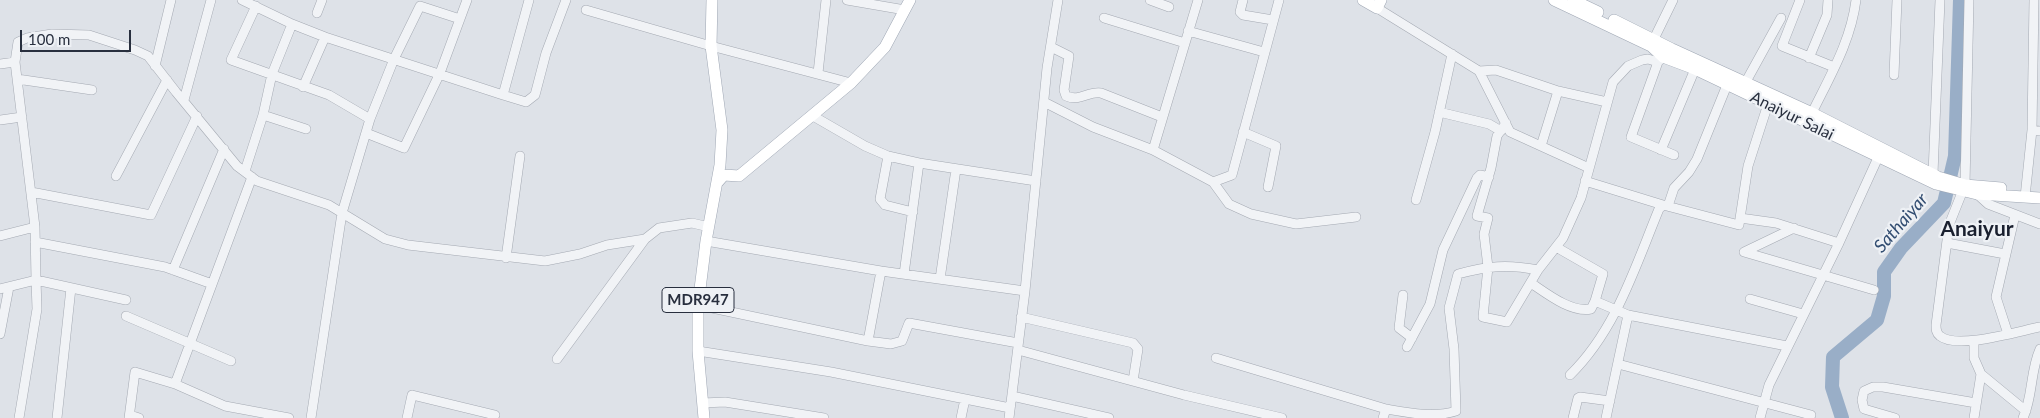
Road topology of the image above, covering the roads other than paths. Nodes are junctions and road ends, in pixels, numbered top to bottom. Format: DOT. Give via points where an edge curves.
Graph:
graph roads {
  1 [pos="171,0"];
  2 [pos="211,0"];
  3 [pos="242,0"];
  4 [pos="322,0"];
  5 [pos="467,0"];
  6 [pos="529,0"];
  7 [pos="566,0"];
  8 [pos="712,0"];
  9 [pos="826,0"];
  10 [pos="847,0"];
  11 [pos="1058,0"];
  12 [pos="1150,0"];
  13 [pos="1198,0"];
  14 [pos="1243,0"];
  15 [pos="1279,0"];
  16 [pos="1363,0"];
  17 [pos="1554,0"];
  18 [pos="1573,0"];
  19 [pos="1673,0"];
  20 [pos="1800,0"];
  21 [pos="1828,0"];
  22 [pos="1856,0"];
  23 [pos="1897,0"];
  24 [pos="1940,0"];
  25 [pos="1970,0"];
  26 [pos="2034,0"];
  27 [pos="1588,3"];
  28 [pos="1379,4"];
  29 [pos="907,5"];
  30 [pos="256,6"];
  31 [pos="1169,7"];
  32 [pos="586,10"];
  33 [pos="317,13"];
  34 [pos="1104,18"];
  35 [pos="1781,18"];
  36 [pos="460,19"];
  37 [pos="1273,20"];
  38 [pos="2037,20"];
  39 [pos="292,24"];
  40 [pos="1188,31"];
  41 [pos="325,36"];
  42 [pos="1770,40"];
  43 [pos="1185,43"];
  44 [pos="1652,43"];
  45 [pos="711,46"];
  46 [pos="1782,46"];
  47 [pos="1051,47"];
  48 [pos="1264,52"];
  49 [pos="1452,54"];
  50 [pos="1809,58"];
  51 [pos="394,59"];
  52 [pos="1661,60"];
  53 [pos="15,62"];
  54 [pos="0,64"];
  55 [pos="155,66"];
  56 [pos="1834,67"];
  57 [pos="1695,70"];
  58 [pos="1480,71"];
  59 [pos="440,73"];
  60 [pos="818,73"];
  61 [pos="272,74"];
  62 [pos="1894,75"];
  63 [pos="17,79"];
  64 [pos="167,80"];
  65 [pos="1746,81"];
  66 [pos="852,83"];
  67 [pos="1726,85"];
  68 [pos="303,87"];
  69 [pos="92,90"];
  70 [pos="1558,91"];
  71 [pos="1741,92"];
  72 [pos="503,95"];
  73 [pos="184,100"];
  74 [pos="1044,102"];
  75 [pos="1607,102"];
  76 [pos="1768,104"];
  77 [pos="1439,112"];
  78 [pos="1812,113"];
  79 [pos="263,115"];
  80 [pos="197,116"];
  81 [pos="813,116"];
  82 [pos="1162,117"];
  83 [pos="22,118"];
  84 [pos="0,120"];
  85 [pos="370,120"];
  86 [pos="1503,127"];
  87 [pos="306,129"];
  88 [pos="2036,131"];
  89 [pos="1243,132"];
  90 [pos="366,133"];
  91 [pos="1541,146"];
  92 [pos="224,149"];
  93 [pos="1153,150"];
  94 [pos="1661,150"];
  95 [pos="1880,153"];
  96 [pos="520,156"];
  97 [pos="888,156"];
  98 [pos="1674,156"];
  99 [pos="919,163"];
  100 [pos="1589,168"];
  101 [pos="956,169"];
  102 [pos="249,174"];
  103 [pos="116,176"];
  104 [pos="1489,177"];
  105 [pos="1936,178"];
  106 [pos="1036,181"];
  107 [pos="1585,181"];
  108 [pos="1213,182"];
  109 [pos="717,183"];
  110 [pos="1268,187"];
  111 [pos="1960,187"];
  112 [pos="31,192"];
  113 [pos="2040,192"];
  114 [pos="1977,194"];
  115 [pos="2025,194"];
  116 [pos="2040,198"];
  117 [pos="1416,200"];
  118 [pos="1665,205"];
  119 [pos="913,212"];
  120 [pos="342,213"];
  121 [pos="2015,215"];
  122 [pos="1356,217"];
  123 [pos="1740,218"];
  124 [pos="2040,224"];
  125 [pos="35,227"];
  126 [pos="709,227"];
  127 [pos="1794,228"];
  128 [pos="0,236"];
  129 [pos="645,239"];
  130 [pos="706,241"];
  131 [pos="35,242"];
  132 [pos="1839,243"];
  133 [pos="1947,243"];
  134 [pos="1556,247"];
  135 [pos="2005,254"];
  136 [pos="506,258"];
  137 [pos="1488,267"];
  138 [pos="173,270"];
  139 [pos="1538,270"];
  140 [pos="881,271"];
  141 [pos="904,274"];
  142 [pos="1823,275"];
  143 [pos="940,279"];
  144 [pos="36,280"];
  145 [pos="1531,283"];
  146 [pos="212,284"];
  147 [pos="3,287"];
  148 [pos="71,288"];
  149 [pos="1874,290"];
  150 [pos="1024,291"];
  151 [pos="1403,295"];
  152 [pos="1750,299"];
  153 [pos="126,300"];
  154 [pos="1596,301"];
  155 [pos="698,305"];
  156 [pos="1617,312"];
  157 [pos="1803,314"];
  158 [pos="1628,315"];
  159 [pos="126,316"];
  160 [pos="1022,317"];
  161 [pos="2040,327"];
  162 [pos="0,334"];
  163 [pos="2008,334"];
  164 [pos="1412,338"];
  165 [pos="868,341"];
  166 [pos="1974,341"];
  167 [pos="190,342"];
  168 [pos="1787,346"];
  169 [pos="1018,347"];
  170 [pos="1406,347"];
  171 [pos="2040,349"];
  172 [pos="698,350"];
  173 [pos="1216,358"];
  174 [pos="557,359"];
  175 [pos="231,361"];
  176 [pos="1618,364"];
  177 [pos="1981,374"];
  178 [pos="1570,376"];
  179 [pos="1133,381"];
  180 [pos="175,384"];
  181 [pos="1012,396"];
  182 [pos="965,399"];
  183 [pos="1764,401"];
  184 [pos="1610,402"];
  185 [pos="703,403"];
  186 [pos="1976,404"];
  187 [pos="1010,408"];
  188 [pos="1384,414"];
  189 [pos="495,415"];
  190 [pos="1811,415"];
  191 [pos="2024,415"];
  192 [pos="129,416"];
  193 [pos="268,416"];
  194 [pos="1418,417"];
  195 [pos="19,418"];
  196 [pos="57,418"];
  197 [pos="139,418"];
  198 [pos="289,418"];
  199 [pos="311,418"];
  200 [pos="407,418"];
  201 [pos="704,418"];
  202 [pos="824,418"];
  203 [pos="961,418"];
  204 [pos="1009,418"];
  205 [pos="1109,418"];
  206 [pos="1282,418"];
  207 [pos="1573,418"];
  208 [pos="1606,418"];
  209 [pos="1760,418"];
  210 [pos="1895,418"];
  211 [pos="1974,418"];
  1 -- 55 [label="street"];
  2 -- 73 [label="street"];
  3 -- 30 [label="street"];
  4 -- 33 [label="street"];
  5 -- 36 [label="street"];
  6 -- 72 [label="street"];
  7 -- 72 [label="street" via="546,53 535,95 526,102"];
  8 -- 45 [label="main road, MDR947"];
  9 -- 60 [label="street"];
  10 -- 29 [label="street"];
  11 -- 47 [label="street"];
  12 -- 31 [label="street"];
  13 -- 40 [label="street"];
  14 -- 37 [label="street" via="1241,14"];
  15 -- 37 [label="street"];
  16 -- 28 [label="main road"];
  17 -- 44 [label="main road, Anaiyur Salai"];
  18 -- 27 [label="main road, Anaiyur Salai"];
  19 -- 44 [label="street"];
  20 -- 46 [label="street"];
  21 -- 50 [label="street" via="1827,15"];
  22 -- 56 [label="street" via="1847,42"];
  23 -- 62 [label="street"];
  24 -- 105 [label="street"];
  25 -- 111 [label="street"];
  26 -- 38 [label="street"];
  27 -- 44 [label="main road, Anaiyur Salai"];
  28 -- 49 [label="street"];
  29 -- 66 [label="main road" via="885,47"];
  30 -- 39 [label="street"];
  30 -- 61 [label="street" via="232,60"];
  32 -- 45 [label="street"];
  34 -- 43 [label="street"];
  35 -- 42 [label="street"];
  36 -- 51 [label="street" via="420,6"];
  36 -- 59 [label="street"];
  37 -- 48 [label="street"];
  38 -- 88 [label="street"];
  39 -- 41 [label="street"];
  39 -- 61 [label="street"];
  40 -- 43 [label="street"];
  40 -- 48 [label="street"];
  41 -- 51 [label="street"];
  41 -- 68 [label="street"];
  42 -- 46 [label="street"];
  42 -- 65 [label="street"];
  43 -- 82 [label="street"];
  44 -- 52 [label="main road, Anaiyur Salai"];
  44 -- 65 [label="main road, Anaiyur Salai"];
  45 -- 60 [label="street"];
  45 -- 109 [label="main road, MDR947" via="722,130"];
  46 -- 50 [label="street"];
  47 -- 74 [label="street"];
  47 -- 82 [label="street" via="1069,56 1066,96 1076,99 1101,92"];
  48 -- 89 [label="street"];
  49 -- 58 [label="street"];
  49 -- 77 [label="street"];
  50 -- 56 [label="street"];
  51 -- 59 [label="street"];
  51 -- 85 [label="street"];
  52 -- 57 [label="main road, Anaiyur Salai"];
  52 -- 75 [label="street" via="1648,59 1628,66 1613,82"];
  52 -- 94 [label="street" via="1631,137"];
  53 -- 54 [label="street"];
  53 -- 55 [label="street" via="18,42 27,38 52,34 89,35 148,56"];
  53 -- 63 [label="street"];
  55 -- 64 [label="street"];
  56 -- 78 [label="street"];
  57 -- 67 [label="main road, Anaiyur Salai"];
  57 -- 94 [label="street"];
  58 -- 70 [label="street" via="1496,70"];
  58 -- 86 [label="street"];
  59 -- 72 [label="street"];
  59 -- 90 [label="street" via="404,148"];
  60 -- 66 [label="street"];
  61 -- 68 [label="street"];
  61 -- 79 [label="street"];
  63 -- 69 [label="street"];
  63 -- 83 [label="street"];
  64 -- 73 [label="street"];
  64 -- 103 [label="street"];
  65 -- 71 [label="street"];
  65 -- 78 [label="main road, Anaiyur Salai"];
  66 -- 81 [label="main road"];
  67 -- 71 [label="main road, Anaiyur Salai"];
  67 -- 118 [label="street" via="1697,159"];
  68 -- 85 [label="street" via="329,95"];
  70 -- 75 [label="street"];
  70 -- 91 [label="street"];
  71 -- 76 [label="main road, Anaiyur Salai"];
  73 -- 80 [label="street"];
  74 -- 93 [label="street" via="1093,127"];
  74 -- 106 [label="street"];
  75 -- 100 [label="street"];
  76 -- 95 [label="main road, Anaiyur Salai"];
  76 -- 123 [label="street" via="1748,166"];
  77 -- 86 [label="street"];
  77 -- 117 [label="street"];
  78 -- 95 [label="main road, Anaiyur Salai"];
  79 -- 87 [label="street"];
  79 -- 102 [label="street"];
  80 -- 92 [label="street"];
  80 -- 112 [label="street" via="151,215"];
  81 -- 97 [label="street"];
  81 -- 109 [label="main road" via="739,176 724,175"];
  82 -- 93 [label="street"];
  83 -- 84 [label="street"];
  83 -- 112 [label="street"];
  85 -- 90 [label="street"];
  86 -- 91 [label="street"];
  86 -- 104 [label="street"];
  88 -- 115 [label="street"];
  89 -- 108 [label="street" via="1232,175"];
  89 -- 110 [label="street" via="1276,146"];
  90 -- 120 [label="street"];
  91 -- 100 [label="street"];
  92 -- 102 [label="street" via="237,166"];
  92 -- 138 [label="street"];
  93 -- 108 [label="street"];
  94 -- 98 [label="street"];
  95 -- 105 [label="main road, Anaiyur Salai"];
  95 -- 132 [label="street"];
  96 -- 136 [label="street"];
  97 -- 99 [label="street"];
  97 -- 119 [label="street" via="880,199 885,205"];
  99 -- 101 [label="street"];
  99 -- 119 [label="street"];
  100 -- 107 [label="street"];
  101 -- 106 [label="street"];
  101 -- 143 [label="street"];
  102 -- 120 [label="street" via="257,181 329,205"];
  102 -- 146 [label="street"];
  104 -- 137 [label="street" via="1478,216 1488,218 1484,234"];
  104 -- 164 [label="street" via="1480,175 1477,178 1443,250 1430,304"];
  105 -- 111 [label="main road, Anaiyur Salai"];
  106 -- 150 [label="street"];
  107 -- 118 [label="street"];
  107 -- 134 [label="street" via="1581,198"];
  108 -- 122 [label="street" via="1230,204 1251,214 1296,224"];
  109 -- 126 [label="main road, MDR947"];
  111 -- 114 [label="main road, Anaiyur Salai"];
  111 -- 115 [label="main road, Anaiyur Salai"];
  111 -- 133 [label="street"];
  112 -- 125 [label="street"];
  113 -- 115 [label="main road, Anaiyur Salai"];
  114 -- 115 [label="main road, Anaiyur Salai"];
  114 -- 121 [label="street" via="1988,204"];
  115 -- 116 [label="main road, Anaiyur Salai"];
  118 -- 123 [label="street" via="1739,225"];
  118 -- 156 [label="street" via="1659,209"];
  119 -- 141 [label="street"];
  120 -- 136 [label="street" via="385,239"];
  120 -- 199 [label="street"];
  121 -- 124 [label="street"];
  121 -- 135 [label="street"];
  123 -- 127 [label="street"];
  125 -- 128 [label="street"];
  125 -- 131 [label="street"];
  126 -- 129 [label="street" via="692,223 660,228"];
  126 -- 130 [label="main road, MDR947"];
  127 -- 132 [label="street"];
  127 -- 142 [label="street" via="1744,252"];
  129 -- 136 [label="street" via="545,261"];
  129 -- 174 [label="street"];
  130 -- 140 [label="street"];
  130 -- 155 [label="main road, MDR947"];
  131 -- 138 [label="street"];
  131 -- 144 [label="street"];
  132 -- 142 [label="street"];
  133 -- 135 [label="street"];
  133 -- 166 [label="street" via="1936,332 1947,339"];
  134 -- 139 [label="street"];
  134 -- 154 [label="street" via="1603,274"];
  135 -- 163 [label="street" via="1996,297"];
  137 -- 139 [label="street" via="1513,265"];
  137 -- 145 [label="street" via="1482,314 1485,318 1507,322"];
  137 -- 194 [label="street" via="1458,274 1449,308 1456,411 1446,416"];
  138 -- 146 [label="street"];
  139 -- 145 [label="street"];
  140 -- 141 [label="street"];
  140 -- 165 [label="street"];
  141 -- 143 [label="street"];
  142 -- 149 [label="street"];
  142 -- 157 [label="street"];
  143 -- 150 [label="street"];
  144 -- 147 [label="street"];
  144 -- 148 [label="street"];
  144 -- 195 [label="street" via="37,309"];
  145 -- 154 [label="street" via="1554,299 1585,310 1591,309"];
  146 -- 167 [label="street"];
  147 -- 162 [label="street"];
  148 -- 153 [label="street"];
  148 -- 196 [label="street"];
  150 -- 160 [label="street"];
  151 -- 164 [label="street" via="1399,328"];
  152 -- 157 [label="street"];
  154 -- 156 [label="street"];
  155 -- 165 [label="street"];
  155 -- 172 [label="main road, MDR947"];
  156 -- 158 [label="street"];
  156 -- 178 [label="street" via="1587,359"];
  157 -- 168 [label="street"];
  158 -- 168 [label="street"];
  158 -- 176 [label="street"];
  159 -- 167 [label="street"];
  160 -- 169 [label="street"];
  160 -- 179 [label="street" via="1133,343 1138,350"];
  161 -- 163 [label="street"];
  163 -- 166 [label="street"];
  164 -- 170 [label="street"];
  165 -- 169 [label="street" via="902,342 909,323"];
  166 -- 177 [label="street" via="1976,365"];
  167 -- 175 [label="street"];
  167 -- 180 [label="street"];
  168 -- 183 [label="street"];
  169 -- 179 [label="street"];
  169 -- 181 [label="street"];
  171 -- 191 [label="street"];
  172 -- 182 [label="street"];
  172 -- 185 [label="main road, MDR947"];
  173 -- 188 [label="street"];
  176 -- 183 [label="street"];
  176 -- 184 [label="street"];
  177 -- 186 [label="street"];
  177 -- 191 [label="street"];
  179 -- 206 [label="street"];
  180 -- 192 [label="street" via="135,372"];
  180 -- 193 [label="street" via="225,406"];
  181 -- 187 [label="street"];
  181 -- 205 [label="street"];
  182 -- 187 [label="street"];
  182 -- 203 [label="street"];
  183 -- 190 [label="street"];
  183 -- 209 [label="street"];
  184 -- 207 [label="street" via="1580,397"];
  184 -- 208 [label="street"];
  185 -- 201 [label="main road, MDR947"];
  185 -- 202 [label="street" via="725,402"];
  186 -- 210 [label="street" via="1883,387 1864,391 1864,409"];
  186 -- 211 [label="street"];
  187 -- 204 [label="street"];
  188 -- 194 [label="street"];
  189 -- 200 [label="street" via="412,395"];
  192 -- 197 [label="street"];
  193 -- 198 [label="street"];
}
